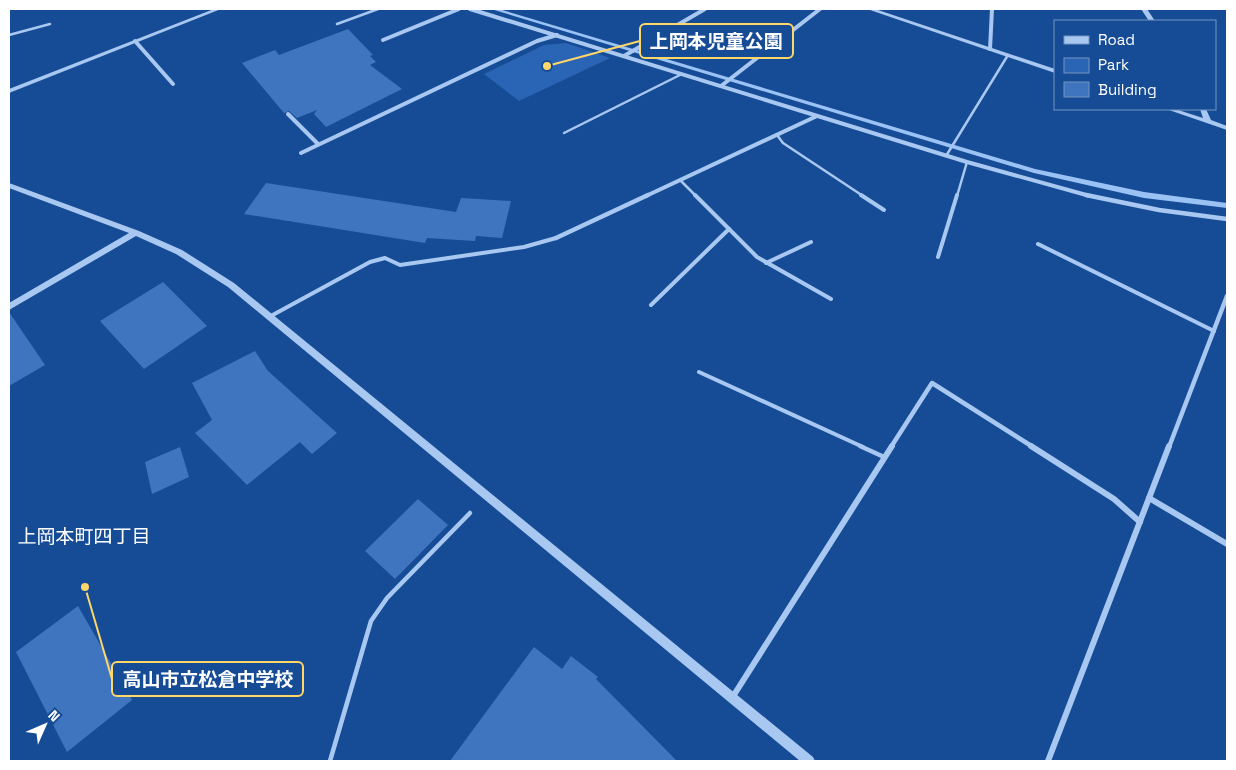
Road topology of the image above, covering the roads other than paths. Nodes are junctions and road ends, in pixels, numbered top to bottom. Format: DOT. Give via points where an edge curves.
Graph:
graph roads {
  1 [pos="218,9"];
  2 [pos="378,9"];
  3 [pos="459,9"];
  4 [pos="470,9"];
  5 [pos="705,9"];
  6 [pos="820,9"];
  7 [pos="870,9"];
  8 [pos="992,9"];
  9 [pos="1144,9"];
  10 [pos="1151,20"];
  11 [pos="50,24"];
  12 [pos="338,24"];
  13 [pos="9,35"];
  14 [pos="558,35"];
  15 [pos="383,40"];
  16 [pos="135,41"];
  17 [pos="990,49"];
  18 [pos="626,54"];
  19 [pos="1008,55"];
  20 [pos="1054,70"];
  21 [pos="682,74"];
  22 [pos="173,84"];
  23 [pos="723,85"];
  24 [pos="9,91"];
  25 [pos="1172,110"];
  26 [pos="1203,110"];
  27 [pos="288,114"];
  28 [pos="817,116"];
  29 [pos="1208,122"];
  30 [pos="1227,128"];
  31 [pos="564,133"];
  32 [pos="777,135"];
  33 [pos="955,142"];
  34 [pos="318,144"];
  35 [pos="301,152"];
  36 [pos="947,154"];
  37 [pos="966,162"];
  38 [pos="680,180"];
  39 [pos="9,185"];
  40 [pos="884,210"];
  41 [pos="1227,219"];
  42 [pos="729,229"];
  43 [pos="136,233"];
  44 [pos="556,238"];
  45 [pos="810,242"];
  46 [pos="1038,244"];
  47 [pos="938,257"];
  48 [pos="766,263"];
  49 [pos="1227,296"];
  50 [pos="831,299"];
  51 [pos="651,305"];
  52 [pos="9,307"];
  53 [pos="269,317"];
  54 [pos="1214,331"];
  55 [pos="699,372"];
  56 [pos="884,457"];
  57 [pos="1149,498"];
  58 [pos="470,513"];
  59 [pos="1140,522"];
  60 [pos="1227,544"];
  61 [pos="732,698"];
  62 [pos="330,761"];
  63 [pos="809,761"];
  64 [pos="1048,761"];
  1 -- 16 [label="street"];
  2 -- 12 [label="lane"];
  3 -- 15 [label="street"];
  4 -- 14 [label="street"];
  5 -- 18 [label="street"];
  6 -- 23 [label="street"];
  7 -- 17 [label="street"];
  8 -- 17 [label="street"];
  9 -- 10 [label="street"];
  11 -- 13 [label="lane"];
  14 -- 18 [label="street"];
  14 -- 34 [label="street" via="537,41"];
  16 -- 22 [label="street"];
  16 -- 24 [label="street"];
  17 -- 19 [label="street"];
  18 -- 21 [label="street"];
  19 -- 20 [label="street"];
  19 -- 33 [label="lane"];
  21 -- 23 [label="street"];
  21 -- 31 [label="lane"];
  23 -- 28 [label="street"];
  25 -- 29 [label="street"];
  26 -- 29 [label="street"];
  27 -- 34 [label="street"];
  28 -- 32 [label="street"];
  28 -- 36 [label="street"];
  29 -- 30 [label="street"];
  32 -- 38 [label="street"];
  32 -- 40 [label="lane" via="783,143"];
  33 -- 36 [label="lane"];
  34 -- 35 [label="street"];
  36 -- 37 [label="street"];
  37 -- 41 [label="street" via="1090,196"];
  37 -- 47 [label="lane"];
  38 -- 42 [label="lane"];
  38 -- 44 [label="street"];
  39 -- 43 [label="street"];
  42 -- 48 [label="lane"];
  42 -- 51 [label="lane"];
  43 -- 52 [label="street"];
  43 -- 53 [label="street" via="179,252 231,285"];
  44 -- 53 [label="lane" via="524,247 400,265 385,258 370,262"];
  45 -- 48 [label="lane"];
  46 -- 54 [label="lane"];
  48 -- 50 [label="lane"];
  49 -- 54 [label="street"];
  53 -- 61 [label="street"];
  54 -- 57 [label="street"];
  55 -- 56 [label="lane"];
  56 -- 59 [label="street" via="932,383 1114,499"];
  56 -- 61 [label="street"];
  57 -- 59 [label="street"];
  57 -- 60 [label="street"];
  58 -- 62 [label="lane" via="387,598 371,621"];
  59 -- 64 [label="street"];
  61 -- 63 [label="street"];
}
